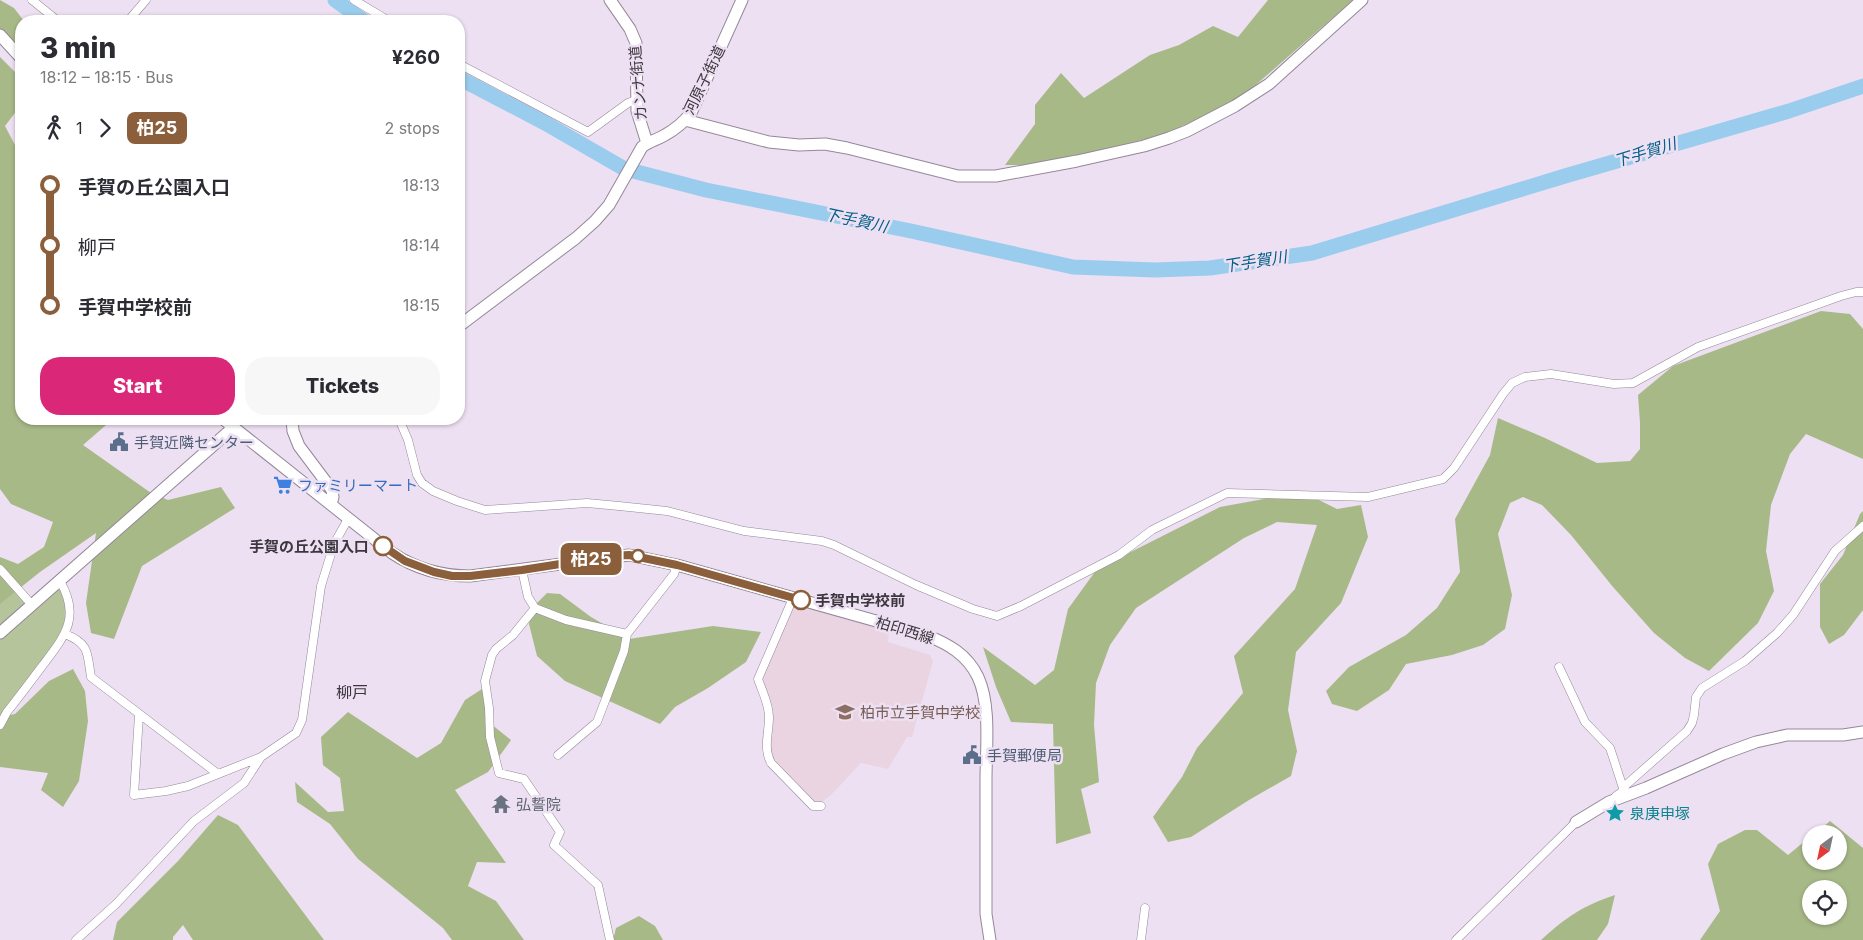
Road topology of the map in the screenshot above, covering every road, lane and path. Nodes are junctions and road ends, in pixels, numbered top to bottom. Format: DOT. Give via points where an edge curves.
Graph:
graph roads {
  1 [pos="32,0"];
  2 [pos="146,0"];
  3 [pos="354,0"];
  4 [pos="610,0"];
  5 [pos="742,0"];
  6 [pos="1362,0"];
  7 [pos="51,15"];
  8 [pos="133,15"];
  9 [pos="379,15"];
  10 [pos="0,35"];
  11 [pos="15,51"];
  12 [pos="465,67"];
  13 [pos="636,100"];
  14 [pos="685,120"];
  15 [pos="647,142"];
  16 [pos="1863,292"];
  17 [pos="465,321"];
  18 [pos="232,425"];
  19 [pos="292,425"];
  20 [pos="402,425"];
  21 [pos="234,427"];
  22 [pos="331,504"];
  23 [pos="348,519"];
  24 [pos="1863,526"];
  25 [pos="677,565"];
  26 [pos="0,569"];
  27 [pos="522,570"];
  28 [pos="60,581"];
  29 [pos="794,598"];
  30 [pos="32,605"];
  31 [pos="535,608"];
  32 [pos="0,633"];
  33 [pos="66,634"];
  34 [pos="627,634"];
  35 [pos="1559,667"];
  36 [pos="139,715"];
  37 [pos="0,726"];
  38 [pos="1863,732"];
  39 [pos="558,755"];
  40 [pos="261,756"];
  41 [pos="218,774"];
  42 [pos="1624,793"];
  43 [pos="821,806"];
  44 [pos="1576,822"];
  45 [pos="1145,908"];
  46 [pos="76,940"];
  47 [pos="610,940"];
  48 [pos="990,940"];
  49 [pos="1141,940"];
  50 [pos="1456,940"];
  1 -- 7 [label="street"];
  2 -- 8 [label="street"];
  3 -- 9 [label="street"];
  4 -- 13 [label="street, カンナ街道" via="636,43"];
  5 -- 14 [label="street, 河原子街道"];
  6 -- 14 [label="street" via="1269,84 1236,106 1187,130 1144,146 996,176 958,176 825,144 769,142"];
  10 -- 11 [label="street"];
  12 -- 13 [label="street" via="588,132"];
  13 -- 15 [label="street, カンナ街道"];
  14 -- 15 [label="street, 河原子街道"];
  15 -- 17 [label="street, 河原子街道" via="595,222"];
  16 -- 20 [label="street" via="1841,296 1698,347 1633,384 1550,374 1525,377 1512,383 1503,394 1454,468 1442,479 1368,497 1228,493 1152,530 1119,555 997,616 916,585 822,541 744,531 667,512 587,503 485,510 433,491 422,483"];
  18 -- 21 [label="street, 柏印西線"];
  19 -- 22 [label="street" via="299,446 332,490"];
  21 -- 22 [label="street, 柏印西線"];
  21 -- 28 [label="street"];
  22 -- 23 [label="street, 柏印西線"];
  23 -- 27 [label="street, 柏印西線" via="405,561 434,572 470,576"];
  23 -- 40 [label="street" via="334,544 321,586 302,720 296,733"];
  24 -- 42 [label="street" via="1835,551 1793,615 1777,633 1745,661 1702,688 1696,697 1692,723 1687,731 1626,785"];
  25 -- 27 [label="street, 柏印西線" via="629,555"];
  25 -- 29 [label="street, 柏印西線"];
  25 -- 34 [label="street" via="674,574"];
  26 -- 30 [label="street"];
  27 -- 31 [label="street" via="528,597"];
  28 -- 30 [label="street"];
  28 -- 33 [label="street" via="69,604"];
  29 -- 43 [label="street" via="758,679 768,705 767,756 770,763 813,806"];
  29 -- 48 [label="street, 柏印西線" via="926,635 955,649 976,672 986,716 986,914"];
  30 -- 32 [label="street"];
  31 -- 34 [label="street" via="566,620"];
  31 -- 47 [label="street" via="514,635 492,655 485,681 490,737 499,773 524,779 560,832 554,845 598,885"];
  33 -- 36 [label="street" via="77,639 87,650 91,677"];
  33 -- 37 [label="street"];
  34 -- 39 [label="street" via="624,651 597,722"];
  35 -- 42 [label="street" via="1586,722 1610,748"];
  36 -- 41 [label="street"];
  36 -- 41 [label="street" via="134,795 173,789"];
  38 -- 42 [label="street" via="1788,735 1756,742 1646,788"];
  40 -- 41 [label="street"];
  40 -- 46 [label="street" via="244,784 194,821 116,904"];
  42 -- 44 [label="street"];
  44 -- 50 [label="street"];
  45 -- 49 [label="street"];
}
